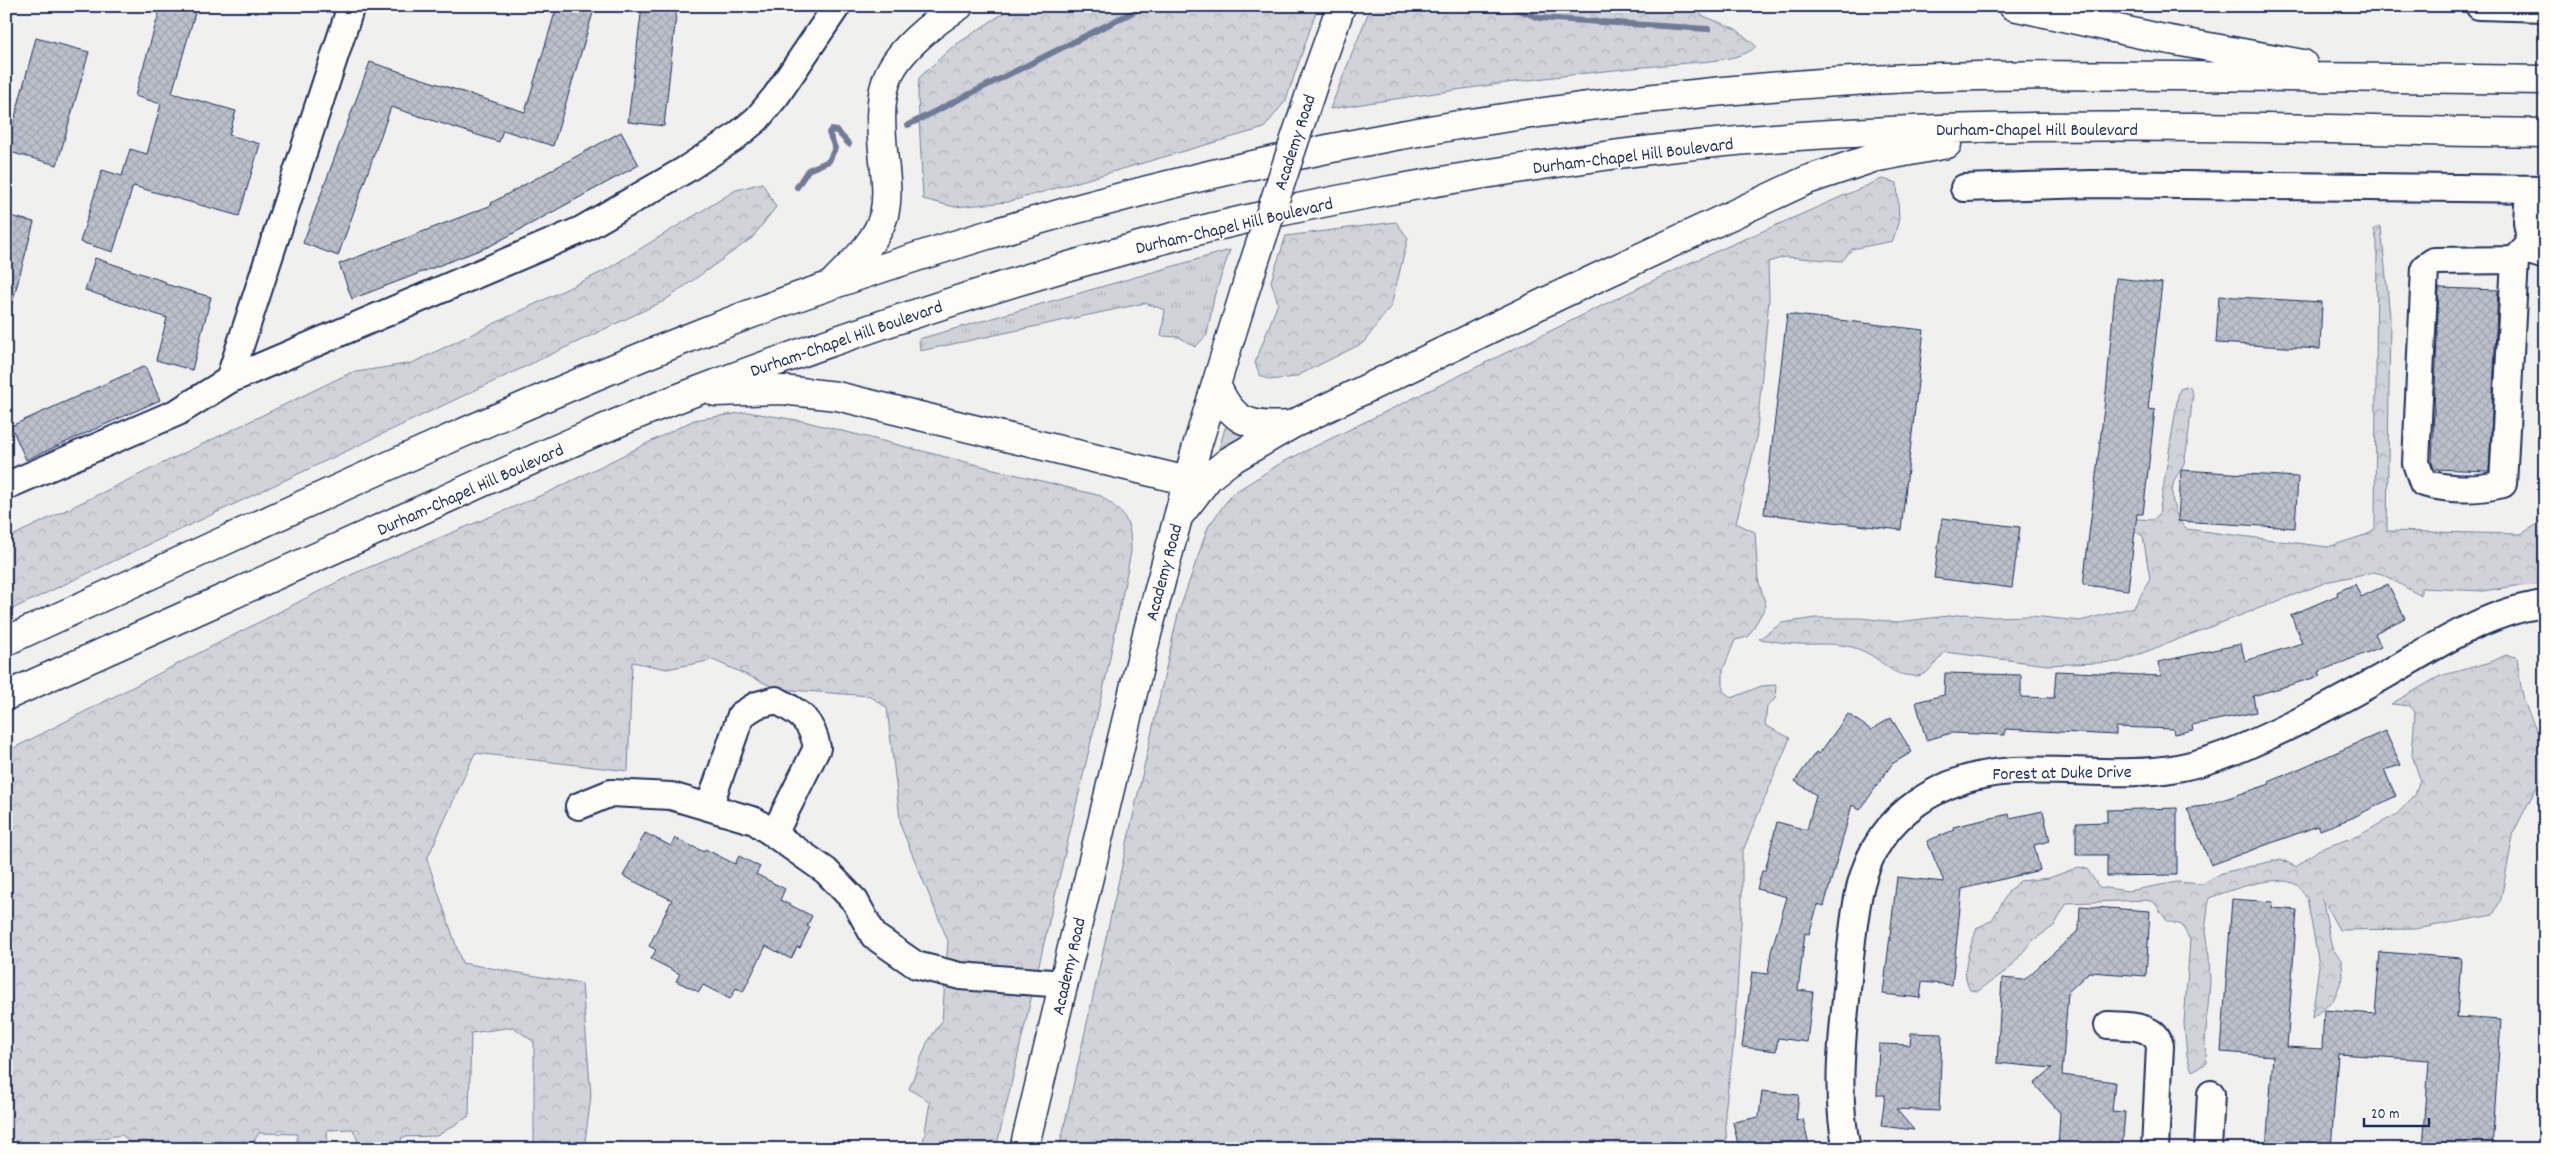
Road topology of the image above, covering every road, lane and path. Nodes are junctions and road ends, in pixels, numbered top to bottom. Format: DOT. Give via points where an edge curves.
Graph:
graph roads {
  1 [pos="351,6"];
  2 [pos="837,6"];
  3 [pos="960,6"];
  4 [pos="1341,6"];
  5 [pos="2013,6"];
  6 [pos="2479,6"];
  7 [pos="2545,8"];
  8 [pos="2374,77"];
  9 [pos="2545,80"];
  10 [pos="2053,127"];
  11 [pos="2545,133"];
  12 [pos="1964,188"];
  13 [pos="2537,189"];
  14 [pos="2530,253"];
  15 [pos="830,286"];
  16 [pos="229,380"];
  17 [pos="1216,384"];
  18 [pos="688,394"];
  19 [pos="1291,425"];
  20 [pos="1188,481"];
  21 [pos="6,486"];
  22 [pos="1178,517"];
  23 [pos="2545,604"];
  24 [pos="6,641"];
  25 [pos="6,696"];
  26 [pos="579,806"];
  27 [pos="709,807"];
  28 [pos="774,834"];
  29 [pos="1064,984"];
  30 [pos="2108,1025"];
  31 [pos="2211,1094"];
  32 [pos="1024,1149"];
  33 [pos="1847,1149"];
  34 [pos="2155,1149"];
  35 [pos="2208,1149"];
  1 -- 16 [label="street"];
  2 -- 16 [label="street" via="757,119 685,170 581,230"];
  3 -- 15 [label="main road" via="923,34 890,71 884,89 881,122 887,193 884,215 871,242"];
  4 -- 17 [label="main road, Academy Road, bridge"];
  5 -- 8 [label="main road" via="2159,38"];
  6 -- 7 [label="street"];
  8 -- 9 [label="main road"];
  8 -- 15 [label="main road" via="1991,75 1874,80 1740,89 1533,114 1266,162 1134,194 987,235"];
  10 -- 11 [label="main road, Durham-Chapel Hill Boulevard"];
  10 -- 18 [label="main road, Durham-Chapel Hill Boulevard" via="1786,137 1624,153 1418,185 1156,242 977,293"];
  10 -- 19 [label="main road" via="1890,154 1807,180"];
  12 -- 13 [label="street" via="2100,184"];
  13 -- 14 [label="street" via="2527,222"];
  14 -- 14 [label="street" via="2503,484 2441,488 2423,483 2416,463 2425,267 2434,261"];
  15 -- 24 [label="main road" via="698,334 562,391"];
  16 -- 21 [label="street" via="178,412"];
  17 -- 19 [label="main road" via="1224,403 1242,419 1257,425"];
  17 -- 20 [label="main road, Academy Road"];
  18 -- 20 [label="main road" via="782,390 837,396"];
  18 -- 25 [label="main road, Durham-Chapel Hill Boulevard"];
  19 -- 22 [label="main road" via="1229,461 1209,477"];
  20 -- 22 [label="main road, Academy Road"];
  22 -- 29 [label="main road, Academy Road"];
  23 -- 33 [label="street, Forest at Duke Drive" via="2504,612 2468,628 2313,716 2234,750 2164,770 2112,773 2014,770 1980,774 1946,785 1913,806 1884,835 1861,882 1853,926 1839,1090"];
  26 -- 27 [label="street" via="611,793 671,796"];
  27 -- 28 [label="street" via="755,820"];
  27 -- 28 [label="street" via="741,714 776,700 802,714 814,733 818,748"];
  28 -- 29 [label="street" via="826,871 855,900 874,936 916,965 960,976"];
  29 -- 32 [label="main road, Academy Road"];
  30 -- 34 [label="street" via="2150,1031 2158,1038"];
  31 -- 35 [label="street"];
}
